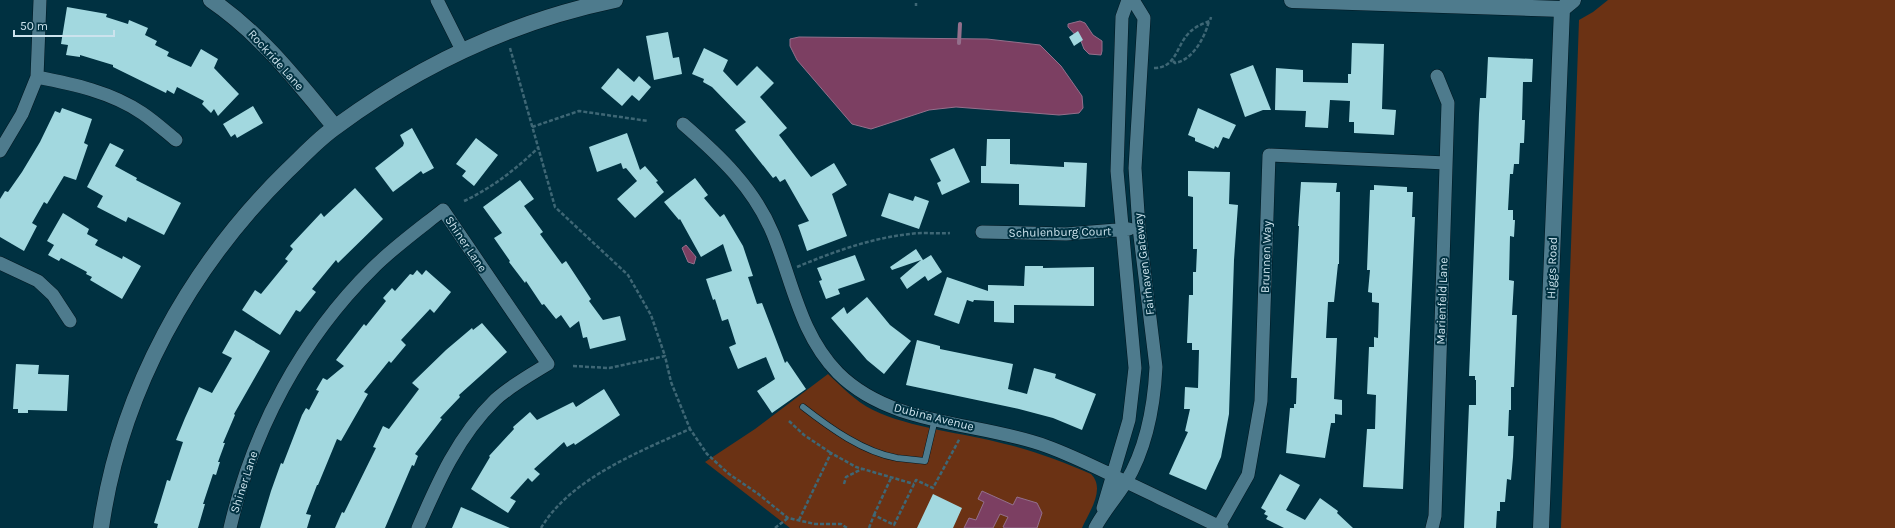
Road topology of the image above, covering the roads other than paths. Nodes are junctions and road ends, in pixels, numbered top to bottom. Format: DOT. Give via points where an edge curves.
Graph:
graph roads {
  1 [pos="40,0"];
  2 [pos="211,0"];
  3 [pos="437,0"];
  4 [pos="615,0"];
  5 [pos="1128,0"];
  6 [pos="1133,0"];
  7 [pos="1292,0"];
  8 [pos="1568,4"];
  9 [pos="462,50"];
  10 [pos="1437,76"];
  11 [pos="37,77"];
  12 [pos="683,124"];
  13 [pos="335,127"];
  14 [pos="176,140"];
  15 [pos="0,151"];
  16 [pos="1446,163"];
  17 [pos="1139,228"];
  18 [pos="1121,230"];
  19 [pos="982,232"];
  20 [pos="0,263"];
  21 [pos="70,321"];
  22 [pos="803,407"];
  23 [pos="935,419"];
  24 [pos="1112,475"];
  25 [pos="1126,482"];
  26 [pos="1098,523"];
  27 [pos="1221,527"];
  28 [pos="101,528"];
  29 [pos="230,528"];
  30 [pos="418,528"];
  31 [pos="1432,528"];
  32 [pos="1541,528"];
  1 -- 11 [label="street"];
  2 -- 13 [label="street, Rockride Lane" via="230,12 256,35"];
  3 -- 9 [label="street"];
  4 -- 9 [label="street" via="542,19"];
  5 -- 18 [label="street, Fairhaven Gateway" via="1122,17 1117,170"];
  6 -- 17 [label="street, Fairhaven Gateway" via="1144,18 1135,168"];
  7 -- 8 [label="street"];
  8 -- 32 [label="street, Higgs Road"];
  9 -- 13 [label="street" via="395,86"];
  10 -- 16 [label="street, Marienfeld Lane" via="1448,103"];
  11 -- 14 [label="street" via="93,90 119,100 142,113"];
  11 -- 15 [label="street" via="22,114"];
  12 -- 23 [label="street, Dubina Avenue" via="731,168 756,202 774,235 801,317 817,348 827,360 850,384 879,402"];
  13 -- 28 [label="street" via="267,191 212,257 164,334 147,370 119,446"];
  16 -- 27 [label="street, Brunnen Way" via="1269,155 1261,401 1248,474"];
  16 -- 31 [label="street, Marienfeld Lane" via="1435,516"];
  17 -- 18 [label="street, Schulenburg Court"];
  17 -- 25 [label="street, Fairhaven Gateway" via="1156,367 1155,390 1145,440"];
  18 -- 19 [label="street, Schulenburg Court" via="1066,234"];
  18 -- 24 [label="street, Fairhaven Gateway" via="1135,368 1129,420"];
  20 -- 21 [label="street" via="38,281 53,295"];
  22 -- 23 [label="lane" via="834,429 876,451 897,458 925,460"];
  23 -- 24 [label="street, Dubina Avenue" via="1027,439"];
  24 -- 25 [label="street, Dubina Avenue"];
  24 -- 26 [label="street, Fairhaven Gateway"];
  25 -- 26 [label="street, Fairhaven Gateway"];
  25 -- 27 [label="street, Dubina Avenue"];
  29 -- 30 [label="street, Shiner Lane" via="246,469 266,422 285,383 312,341 372,269 400,243 443,210 548,364 496,400 470,428 454,451"];
}
